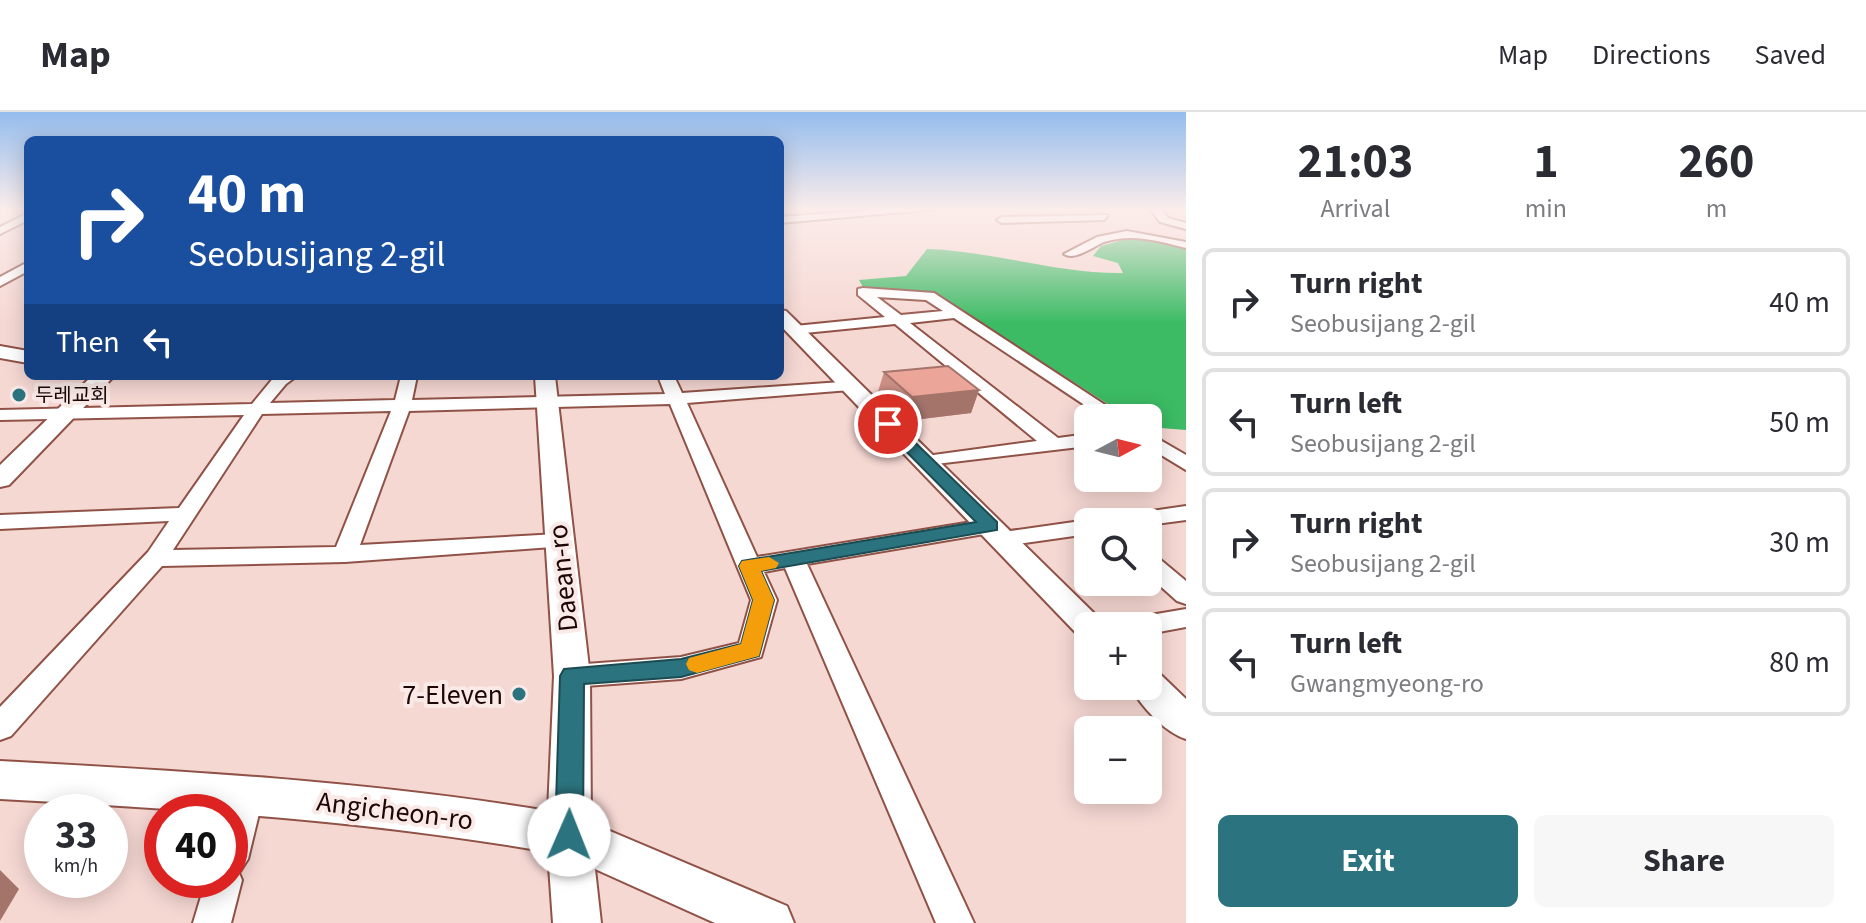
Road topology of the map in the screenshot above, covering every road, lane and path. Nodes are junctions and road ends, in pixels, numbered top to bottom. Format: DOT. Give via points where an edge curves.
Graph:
graph roads {
  1 [pos="1083,247"];
  2 [pos="1070,254"];
  3 [pos="24,268"];
  4 [pos="2,280"];
  5 [pos="24,282"];
  6 [pos="955,314"];
  7 [pos="895,319"];
  8 [pos="787,322"];
  9 [pos="0,352"];
  10 [pos="24,356"];
  11 [pos="84,380"];
  12 [pos="99,380"];
  13 [pos="280,380"];
  14 [pos="408,380"];
  15 [pos="850,385"];
  16 [pos="670,387"];
  17 [pos="546,389"];
  18 [pos="1094,404"];
  19 [pos="402,406"];
  20 [pos="255,411"];
  21 [pos="0,415"];
  22 [pos="54,415"];
  23 [pos="1074,442"];
  24 [pos="1054,445"];
  25 [pos="1162,448"];
  26 [pos="0,457"];
  27 [pos="926,462"];
  28 [pos="1186,464"];
  29 [pos="0,479"];
  30 [pos="185,514"];
  31 [pos="1183,517"];
  32 [pos="1162,519"];
  33 [pos="0,522"];
  34 [pos="1074,528"];
  35 [pos="996,532"];
  36 [pos="558,541"];
  37 [pos="345,554"];
  38 [pos="156,558"];
  39 [pos="793,560"];
  40 [pos="749,566"];
  41 [pos="1162,574"];
  42 [pos="1186,595"];
  43 [pos="1076,612"];
  44 [pos="1186,618"];
  45 [pos="1162,622"];
  46 [pos="572,676"];
  47 [pos="1162,699"];
  48 [pos="1186,723"];
  49 [pos="0,727"];
  50 [pos="0,780"];
  51 [pos="248,793"];
  52 [pos="569,835"];
  53 [pos="219,898"];
  54 [pos="212,923"];
  55 [pos="577,923"];
  56 [pos="770,923"];
  57 [pos="955,923"];
  1 -- 2 [label="street"];
  3 -- 4 [label="street"];
  4 -- 5 [label="street"];
  6 -- 7 [label="street"];
  6 -- 7 [label="street" via="929,296 863,292"];
  6 -- 18 [label="street"];
  7 -- 8 [label="street"];
  7 -- 24 [label="street"];
  8 -- 15 [label="street"];
  9 -- 10 [label="street"];
  11 -- 22 [label="street"];
  12 -- 22 [label="street"];
  13 -- 20 [label="street"];
  14 -- 19 [label="street"];
  15 -- 16 [label="street"];
  15 -- 27 [label="street"];
  16 -- 17 [label="street"];
  16 -- 40 [label="street"];
  17 -- 19 [label="street"];
  17 -- 36 [label="street, Daean-ro"];
  19 -- 20 [label="street"];
  19 -- 37 [label="street"];
  20 -- 22 [label="street"];
  20 -- 30 [label="street"];
  21 -- 22 [label="street"];
  22 -- 26 [label="street"];
  22 -- 29 [label="street"];
  23 -- 24 [label="street"];
  24 -- 27 [label="street"];
  25 -- 28 [label="street"];
  27 -- 35 [label="street"];
  30 -- 33 [label="street"];
  30 -- 38 [label="street"];
  31 -- 32 [label="street"];
  34 -- 35 [label="street"];
  35 -- 39 [label="street"];
  35 -- 43 [label="street"];
  36 -- 37 [label="street"];
  36 -- 46 [label="street, Daean-ro"];
  37 -- 38 [label="street"];
  38 -- 49 [label="street"];
  39 -- 40 [label="street"];
  39 -- 57 [label="street"];
  40 -- 46 [label="street" via="764,600 751,650 681,668"];
  41 -- 42 [label="street"];
  44 -- 45 [label="street"];
  46 -- 52 [label="street, Daean-ro"];
  47 -- 48 [label="street"];
  50 -- 51 [label="street, Angicheon-ro"];
  51 -- 52 [label="street, Angicheon-ro" via="464,817"];
  52 -- 55 [label="street, Daean-ro"];
  52 -- 56 [label="street, Angicheon-ro"];
  53 -- 54 [label="street"];
}
